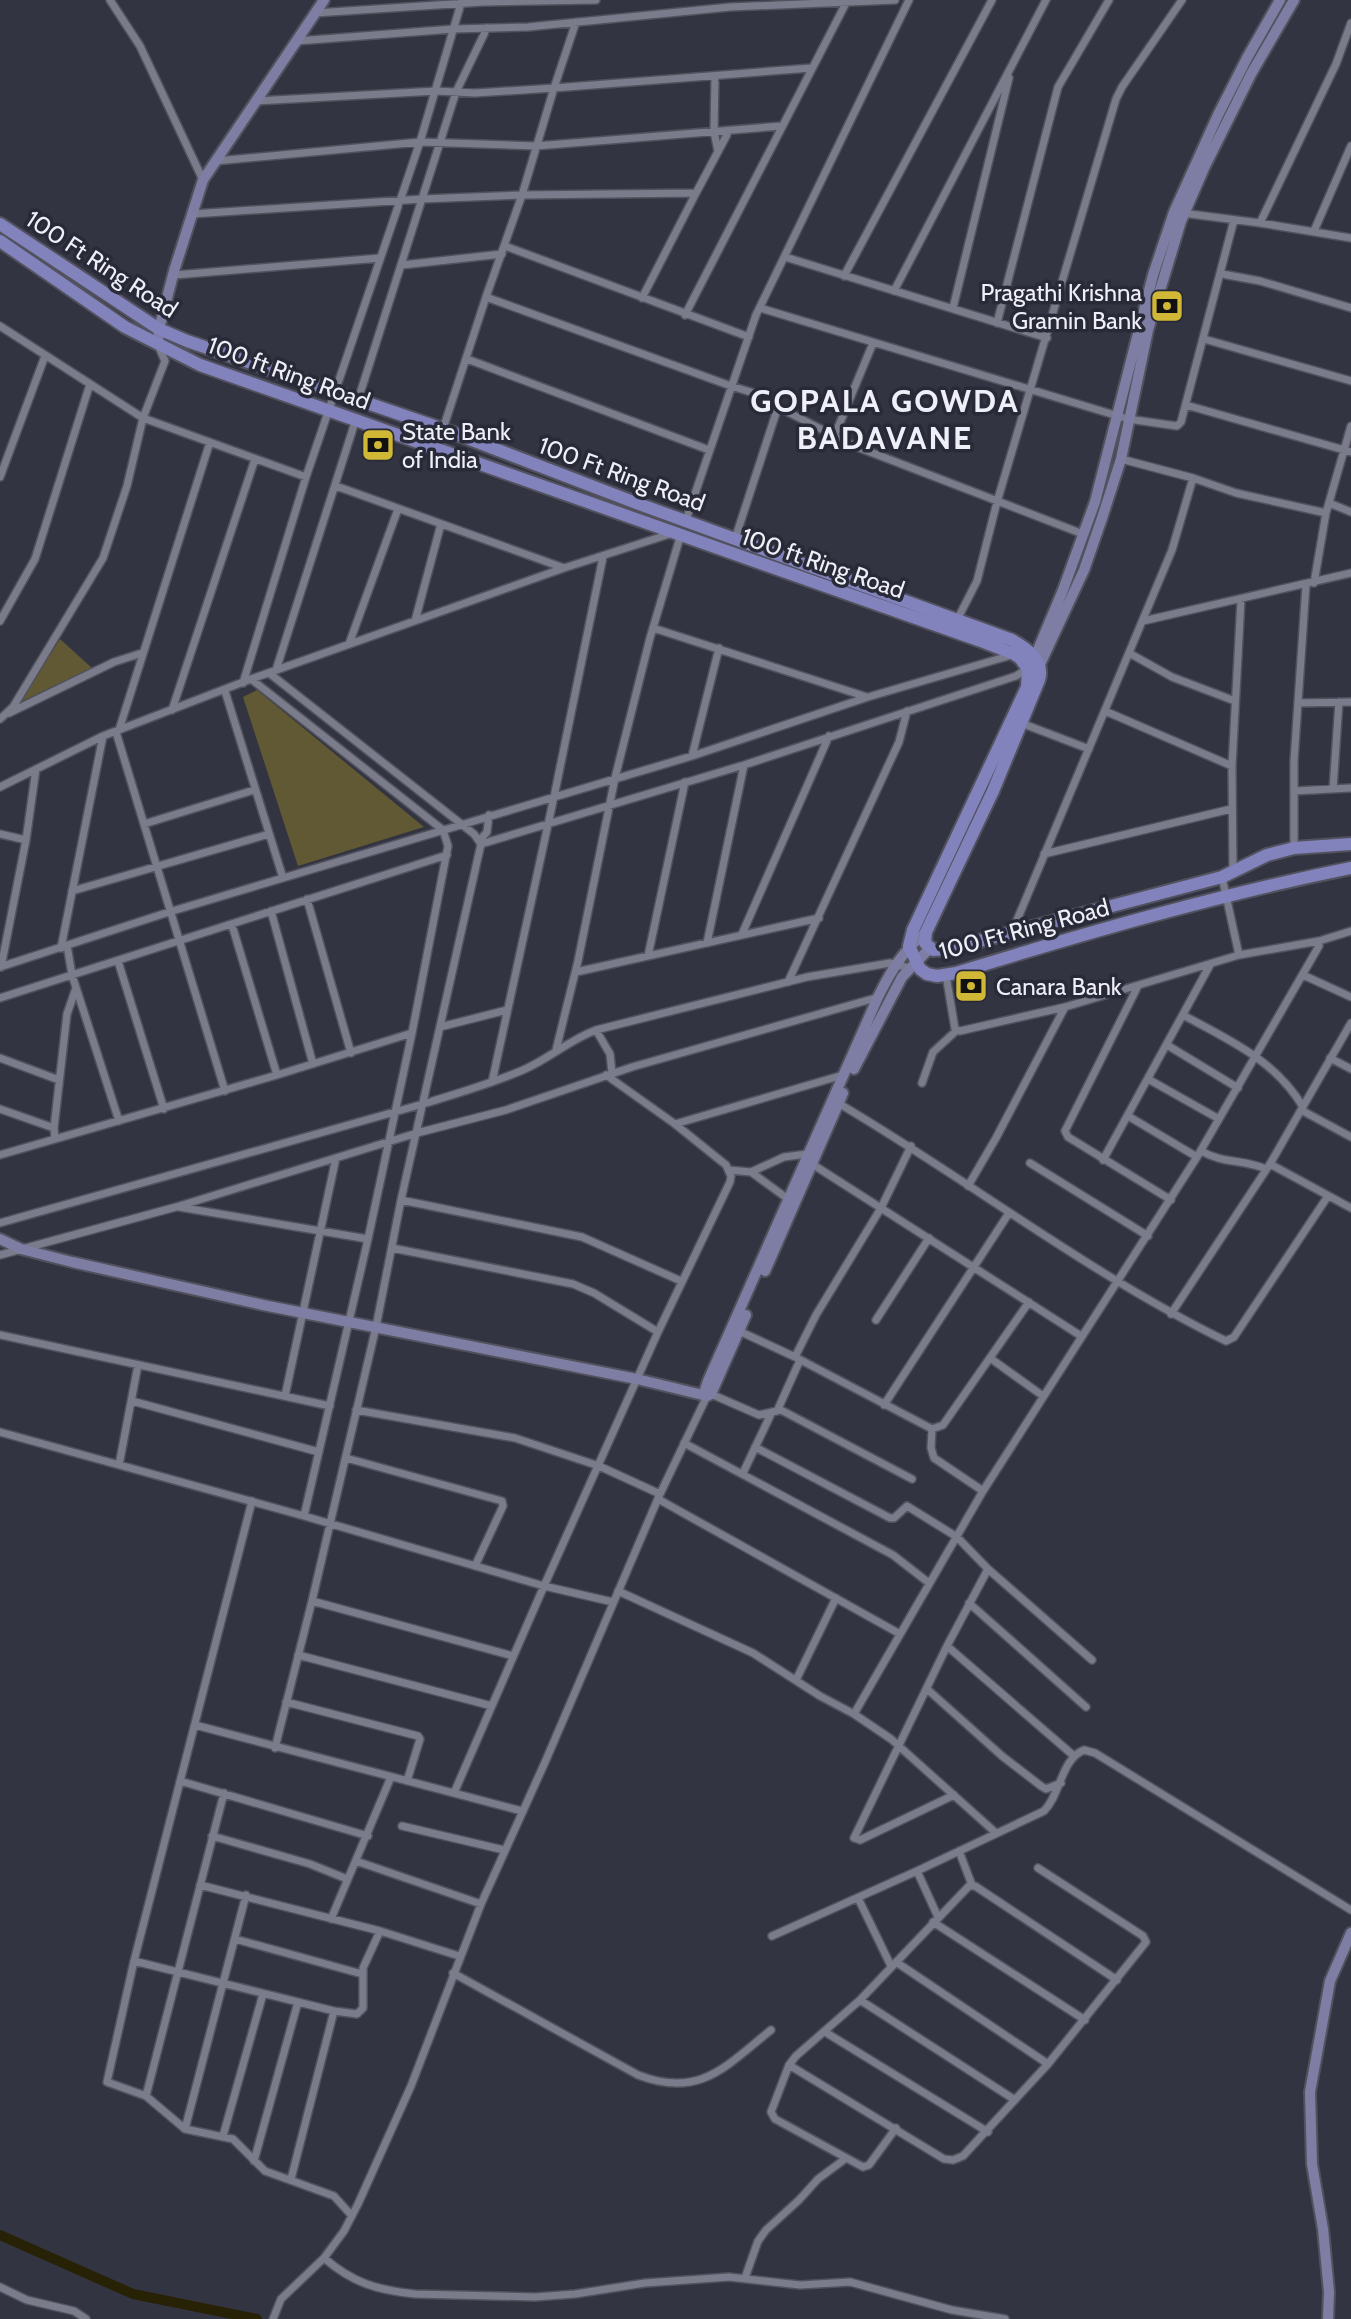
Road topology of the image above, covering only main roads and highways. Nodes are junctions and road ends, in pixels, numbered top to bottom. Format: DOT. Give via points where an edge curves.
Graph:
graph roads {
  1 [pos="324,0"];
  2 [pos="1280,0"];
  3 [pos="1294,0"];
  4 [pos="1179,213"];
  5 [pos="0,224"];
  6 [pos="0,241"];
  7 [pos="159,328"];
  8 [pos="158,344"];
  9 [pos="1122,418"];
  10 [pos="1028,665"];
  11 [pos="1351,844"];
  12 [pos="1351,868"];
  13 [pos="926,932"];
  14 [pos="909,946"];
  15 [pos="930,948"];
  16 [pos="912,965"];
  17 [pos="810,1159"];
  18 [pos="0,1239"];
  19 [pos="709,1395"];
  20 [pos="1351,1933"];
  21 [pos="1328,2319"];
  1 -- 7 [label="main road" via="203,180"];
  2 -- 4 [label="main road" via="1224,103"];
  3 -- 4 [label="main road"];
  4 -- 9 [label="main road"];
  5 -- 7 [label="main road, 100 Ft Ring Road"];
  6 -- 8 [label="main road, 100 ft Ring Road" via="106,315"];
  7 -- 8 [label="main road"];
  7 -- 10 [label="main road, 100 Ft Ring Road" via="1012,640 1028,649"];
  8 -- 10 [label="main road, 100 ft Ring Road" via="200,365 678,534"];
  9 -- 10 [label="main road" via="1083,534"];
  9 -- 10 [label="main road" via="1121,459 1084,570"];
  10 -- 13 [label="main road" via="1039,680"];
  10 -- 14 [label="main road, 100 Ft Ring Road"];
  11 -- 15 [label="main road, 100 Ft Ring Road" via="1294,848 1227,874 949,949"];
  12 -- 16 [label="main road, 100 Ft Ring Road" via="1102,929 946,975 928,974"];
  13 -- 14 [label="main road"];
  13 -- 15 [label="main road" via="925,943"];
  14 -- 16 [label="main road, 100 Ft Ring Road"];
  14 -- 17 [label="main road" via="878,998"];
  15 -- 16 [label="main road"];
  16 -- 17 [label="main road" via="891,996"];
  17 -- 19 [label="main road"];
  17 -- 19 [label="main road" via="708,1381 704,1392"];
  18 -- 19 [label="main road" via="21,1249 302,1312"];
  20 -- 21 [label="main road" via="1330,1981 1310,2092 1312,2164 1324,2229"];
}
